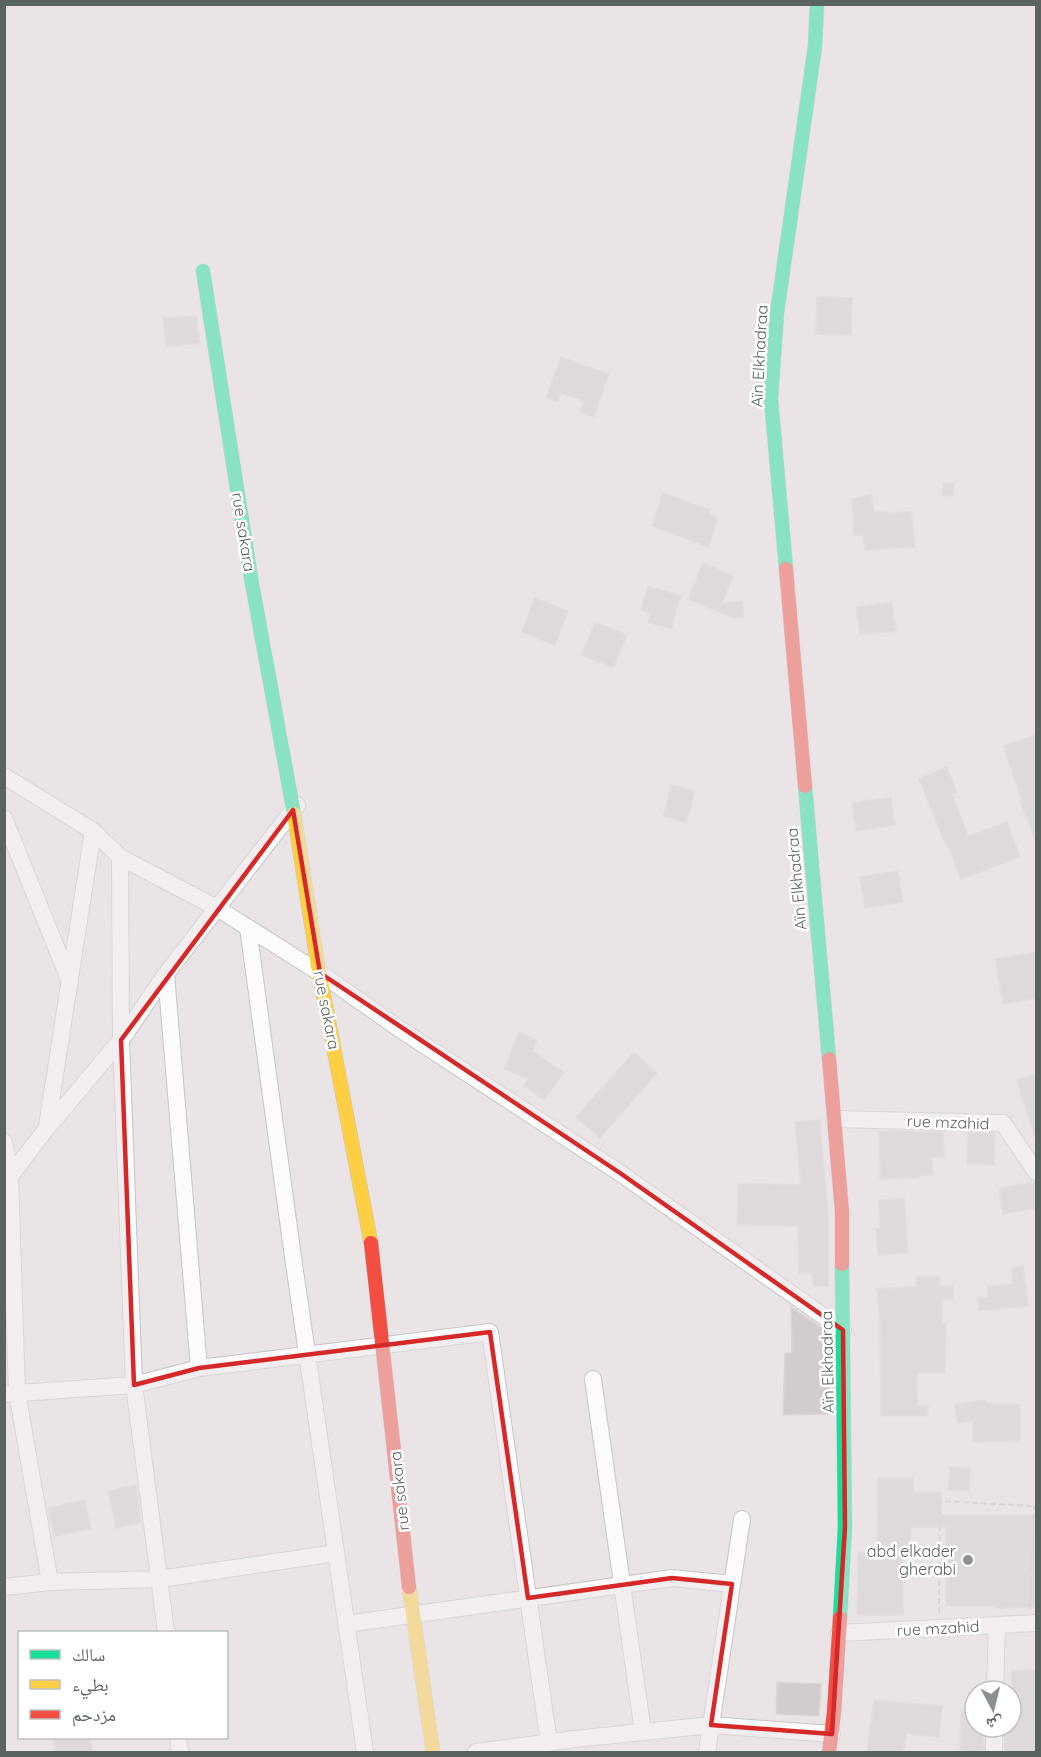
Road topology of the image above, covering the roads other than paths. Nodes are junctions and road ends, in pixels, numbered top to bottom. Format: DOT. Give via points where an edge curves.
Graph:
graph roads {
  1 [pos="817,4"];
  2 [pos="203,271"];
  3 [pos="4,776"];
  4 [pos="296,805"];
  5 [pos="4,818"];
  6 [pos="93,831"];
  7 [pos="120,857"];
  8 [pos="218,908"];
  9 [pos="248,928"];
  10 [pos="320,973"];
  11 [pos="166,974"];
  12 [pos="70,983"];
  13 [pos="121,1040"];
  14 [pos="834,1119"];
  15 [pos="47,1128"];
  16 [pos="4,1142"];
  17 [pos="1036,1172"];
  18 [pos="7,1180"];
  19 [pos="843,1330"];
  20 [pos="382,1345"];
  21 [pos="307,1355"];
  22 [pos="199,1368"];
  23 [pos="593,1379"];
  24 [pos="134,1385"];
  25 [pos="11,1393"];
  26 [pos="742,1519"];
  27 [pos="336,1552"];
  28 [pos="160,1579"];
  29 [pos="50,1582"];
  30 [pos="732,1584"];
  31 [pos="622,1585"];
  32 [pos="4,1587"];
  33 [pos="528,1598"];
  34 [pos="414,1615"];
  35 [pos="347,1624"];
  36 [pos="1033,1624"];
  37 [pos="997,1625"];
  38 [pos="166,1631"];
  39 [pos="839,1633"];
  40 [pos="995,1679"];
  41 [pos="711,1725"];
  42 [pos="643,1732"];
  43 [pos="832,1734"];
  44 [pos="549,1743"];
  45 [pos="576,1746"];
  46 [pos="365,1752"];
  47 [pos="433,1752"];
  48 [pos="476,1752"];
  49 [pos="707,1752"];
  50 [pos="829,1752"];
  1 -- 14 [label="main road, Aïn Elkhadraa" via="815,46 777,313 771,399"];
  2 -- 4 [label="main road, rue sakara" via="251,578"];
  3 -- 6 [label="street"];
  4 -- 8 [label="street"];
  4 -- 10 [label="main road, rue sakara"];
  5 -- 12 [label="street"];
  6 -- 7 [label="street"];
  6 -- 12 [label="street"];
  7 -- 8 [label="street"];
  7 -- 13 [label="street"];
  8 -- 9 [label="street"];
  8 -- 11 [label="street"];
  9 -- 10 [label="street"];
  9 -- 21 [label="street"];
  10 -- 19 [label="street" via="620,1173"];
  10 -- 20 [label="main road, rue sakara" via="371,1245"];
  11 -- 13 [label="street"];
  11 -- 22 [label="street"];
  12 -- 15 [label="street"];
  13 -- 15 [label="street"];
  13 -- 24 [label="street"];
  14 -- 17 [label="street, rue mzahid" via="1003,1123"];
  14 -- 19 [label="main road, Aïn Elkhadraa" via="842,1212"];
  15 -- 18 [label="street"];
  16 -- 18 [label="street"];
  18 -- 25 [label="street"];
  19 -- 39 [label="main road, Aïn Elkhadraa" via="845,1527"];
  20 -- 21 [label="street"];
  20 -- 33 [label="street" via="490,1332"];
  20 -- 34 [label="main road, rue sakara"];
  21 -- 22 [label="street"];
  21 -- 27 [label="street"];
  22 -- 24 [label="street"];
  23 -- 31 [label="street"];
  24 -- 25 [label="street"];
  24 -- 28 [label="street"];
  25 -- 29 [label="street"];
  26 -- 30 [label="street"];
  27 -- 28 [label="street"];
  27 -- 35 [label="street"];
  28 -- 29 [label="street"];
  28 -- 38 [label="street"];
  29 -- 32 [label="street"];
  30 -- 31 [label="street" via="672,1578"];
  30 -- 41 [label="street"];
  31 -- 33 [label="street"];
  31 -- 42 [label="street"];
  33 -- 34 [label="street"];
  33 -- 44 [label="street"];
  34 -- 35 [label="street"];
  34 -- 47 [label="main road, rue sakara"];
  35 -- 46 [label="street"];
  36 -- 37 [label="street, rue mzahid"];
  37 -- 39 [label="street, rue mzahid"];
  37 -- 40 [label="street"];
  39 -- 43 [label="main road, Aïn Elkhadraa"];
  41 -- 42 [label="street"];
  41 -- 43 [label="street"];
  41 -- 49 [label="street"];
  42 -- 45 [label="street"];
  43 -- 50 [label="main road, Aïn Elkhadraa"];
  44 -- 45 [label="street"];
  44 -- 48 [label="street"];
}
